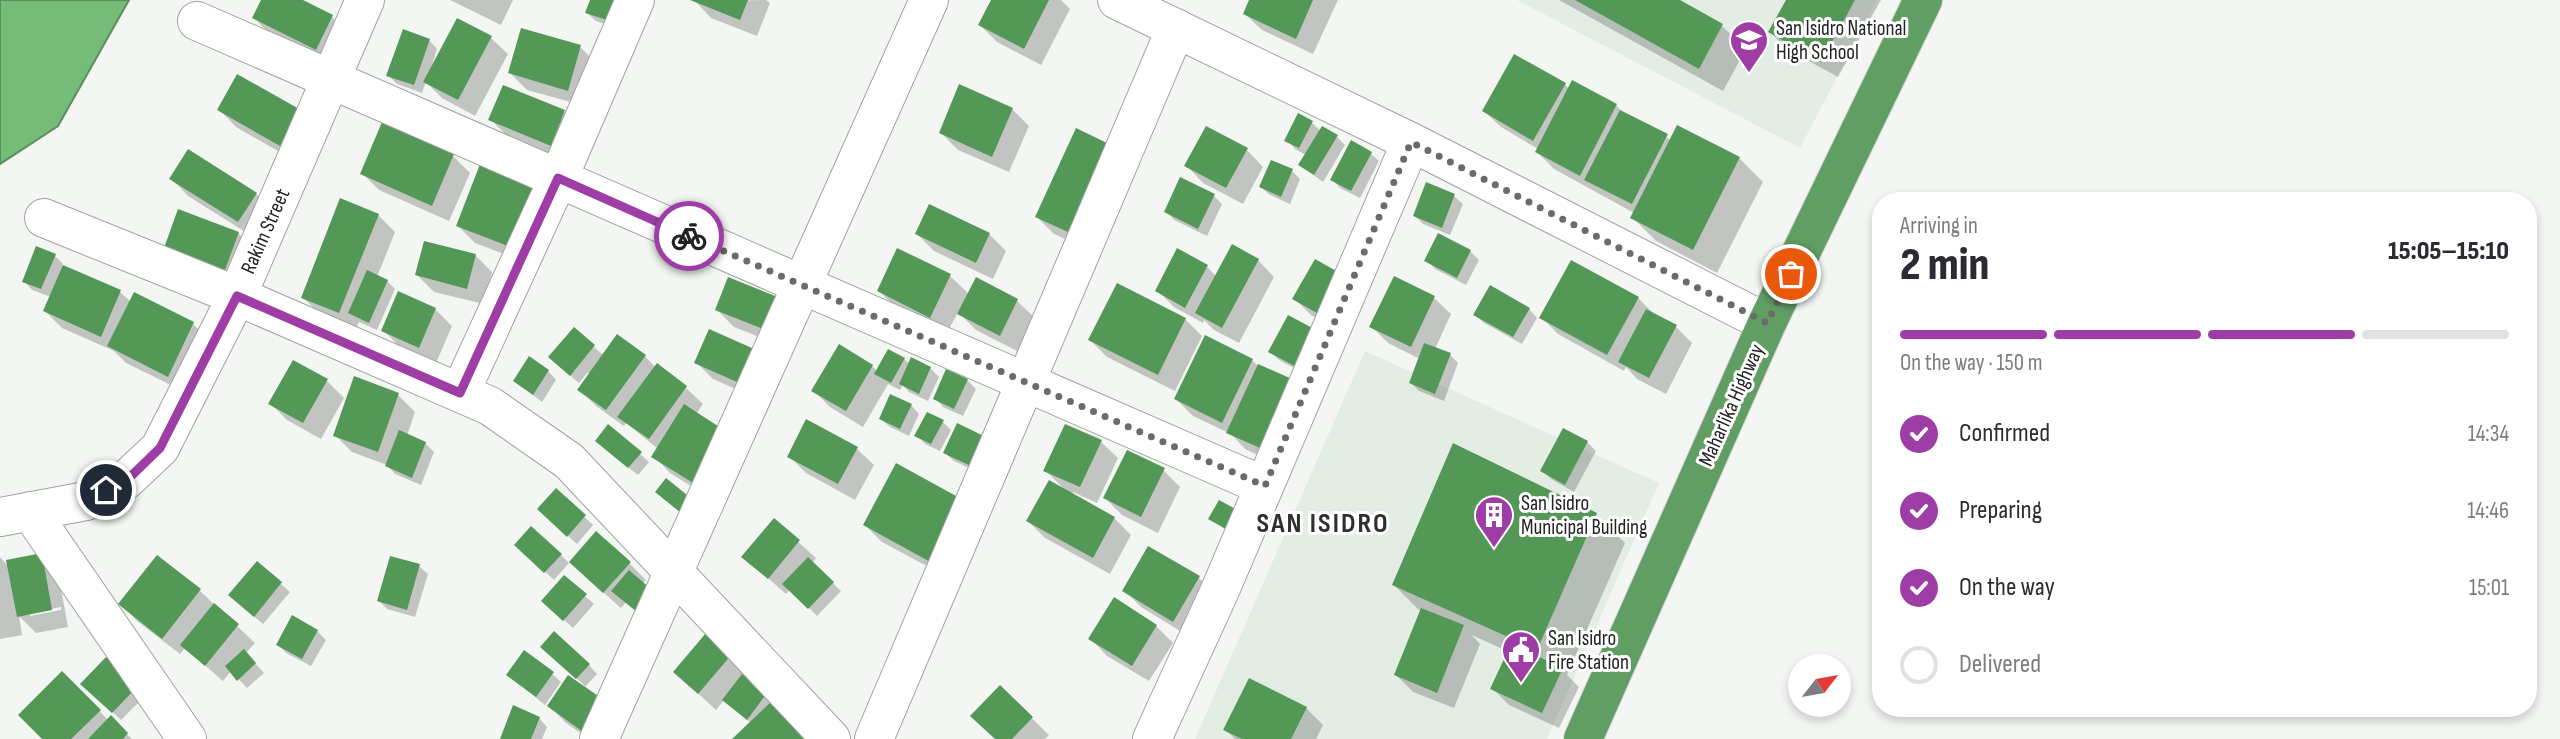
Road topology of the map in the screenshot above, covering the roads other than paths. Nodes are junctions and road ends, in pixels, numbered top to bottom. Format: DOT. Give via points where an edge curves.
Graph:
graph roads {
  1 [pos="365,0"];
  2 [pos="635,0"];
  3 [pos="929,0"];
  4 [pos="1117,0"];
  5 [pos="1923,0"];
  6 [pos="197,21"];
  7 [pos="1176,28"];
  8 [pos="331,80"];
  9 [pos="1411,142"];
  10 [pos="558,178"];
  11 [pos="44,218"];
  12 [pos="803,286"];
  13 [pos="237,296"];
  14 [pos="1767,323"];
  15 [pos="1026,383"];
  16 [pos="460,393"];
  17 [pos="1265,486"];
  18 [pos="15,514"];
  19 [pos="674,573"];
  20 [pos="187,739"];
  21 [pos="599,739"];
  22 [pos="831,739"];
  23 [pos="874,739"];
  24 [pos="1152,739"];
  25 [pos="1583,739"];
  1 -- 8 [label="street, Rakim Street"];
  2 -- 10 [label="street"];
  3 -- 12 [label="street"];
  4 -- 7 [label="street"];
  5 -- 14 [label="highway, Maharlika Highway"];
  6 -- 8 [label="street"];
  7 -- 9 [label="street"];
  7 -- 15 [label="street"];
  8 -- 10 [label="street"];
  8 -- 13 [label="street, Rakim Street"];
  9 -- 14 [label="street"];
  9 -- 17 [label="street"];
  10 -- 12 [label="street"];
  10 -- 16 [label="street"];
  11 -- 13 [label="street"];
  12 -- 15 [label="street"];
  12 -- 19 [label="street"];
  13 -- 16 [label="street"];
  13 -- 18 [label="street, Rakim Street" via="160,448 127,480 86,500"];
  14 -- 25 [label="highway, Maharlika Highway"];
  15 -- 17 [label="street"];
  15 -- 23 [label="street"];
  16 -- 19 [label="street" via="490,406 569,461"];
  17 -- 24 [label="street"];
  18 -- 20 [label="street"];
  19 -- 21 [label="street"];
  19 -- 22 [label="street"];
}
